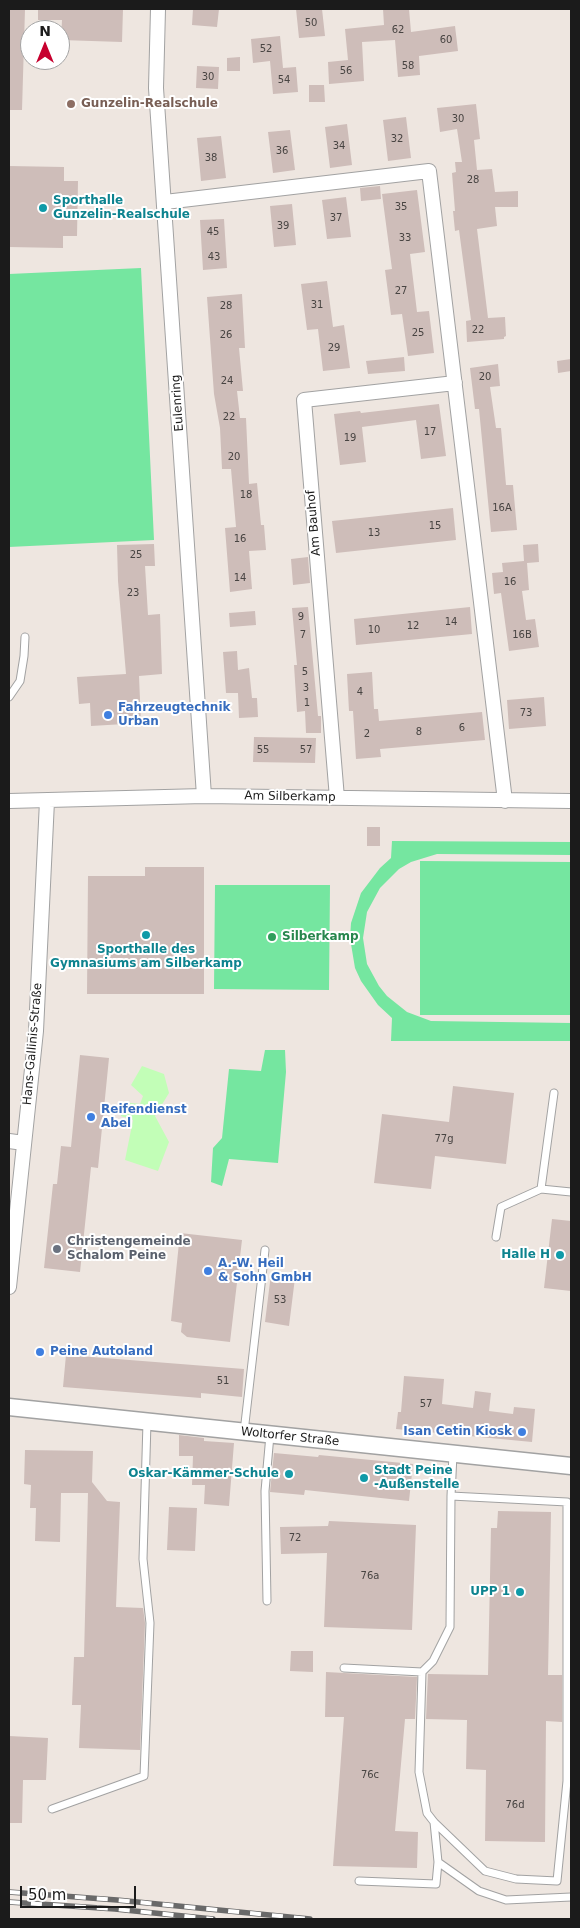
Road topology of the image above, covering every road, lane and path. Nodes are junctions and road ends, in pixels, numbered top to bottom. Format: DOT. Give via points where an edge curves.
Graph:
graph roads {
  1 [pos="158,9"];
  2 [pos="165,202"];
  3 [pos="455,383"];
  4 [pos="25,637"];
  5 [pos="9,697"];
  6 [pos="204,796"];
  7 [pos="337,798"];
  8 [pos="505,800"];
  9 [pos="9,801"];
  10 [pos="47,801"];
  11 [pos="571,801"];
  12 [pos="554,1093"];
  13 [pos="9,1141"];
  14 [pos="24,1143"];
  15 [pos="541,1189"];
  16 [pos="571,1192"];
  17 [pos="496,1237"];
  18 [pos="264,1250"];
  19 [pos="9,1287"];
  20 [pos="9,1407"];
  21 [pos="147,1422"];
  22 [pos="244,1432"];
  23 [pos="270,1435"];
  24 [pos="452,1454"];
  25 [pos="571,1466"];
  26 [pos="451,1496"];
  27 [pos="267,1600"];
  28 [pos="344,1668"];
  29 [pos="422,1672"];
  30 [pos="52,1809"];
  31 [pos="434,1822"];
  32 [pos="438,1862"];
  33 [pos="359,1881"];
  34 [pos="571,1897"];
  1 -- 2 [label="street, Eulenring" via="156,88"];
  2 -- 3 [label="street" via="429,171"];
  2 -- 6 [label="street, Eulenring"];
  3 -- 7 [label="street, Am Bauhof" via="304,400"];
  3 -- 8 [label="street"];
  4 -- 5 [label="lane" via="20,681"];
  6 -- 7 [label="street, Am Silberkamp"];
  6 -- 10 [label="street, Am Silberkamp"];
  7 -- 8 [label="street, Am Silberkamp"];
  8 -- 11 [label="street, Am Silberkamp"];
  9 -- 10 [label="street, Am Silberkamp"];
  10 -- 14 [label="street, Hans-Gallinis-Straße" via="36,1031"];
  12 -- 15 [label="lane"];
  13 -- 14 [label="street"];
  14 -- 19 [label="street, Hans-Gallinis-Straße"];
  15 -- 16 [label="lane"];
  15 -- 17 [label="lane" via="501,1207"];
  18 -- 22 [label="lane"];
  20 -- 21 [label="street, Woltorfer Straße"];
  21 -- 22 [label="street, Woltorfer Straße"];
  21 -- 30 [label="lane" via="143,1559 150,1623 144,1776"];
  22 -- 23 [label="street, Woltorfer Straße"];
  23 -- 24 [label="street, Woltorfer Straße"];
  23 -- 27 [label="lane" via="266,1491"];
  24 -- 25 [label="street, Woltorfer Straße"];
  24 -- 26 [label="lane"];
  26 -- 29 [label="lane" via="450,1628 432,1662"];
  26 -- 31 [label="lane" via="567,1502 567,1780 557,1881 516,1879 486,1871"];
  28 -- 29 [label="lane"];
  29 -- 31 [label="lane" via="419,1772 427,1813"];
  31 -- 32 [label="lane"];
  32 -- 33 [label="lane" via="436,1884"];
  32 -- 34 [label="lane" via="479,1891 506,1900"];
}
